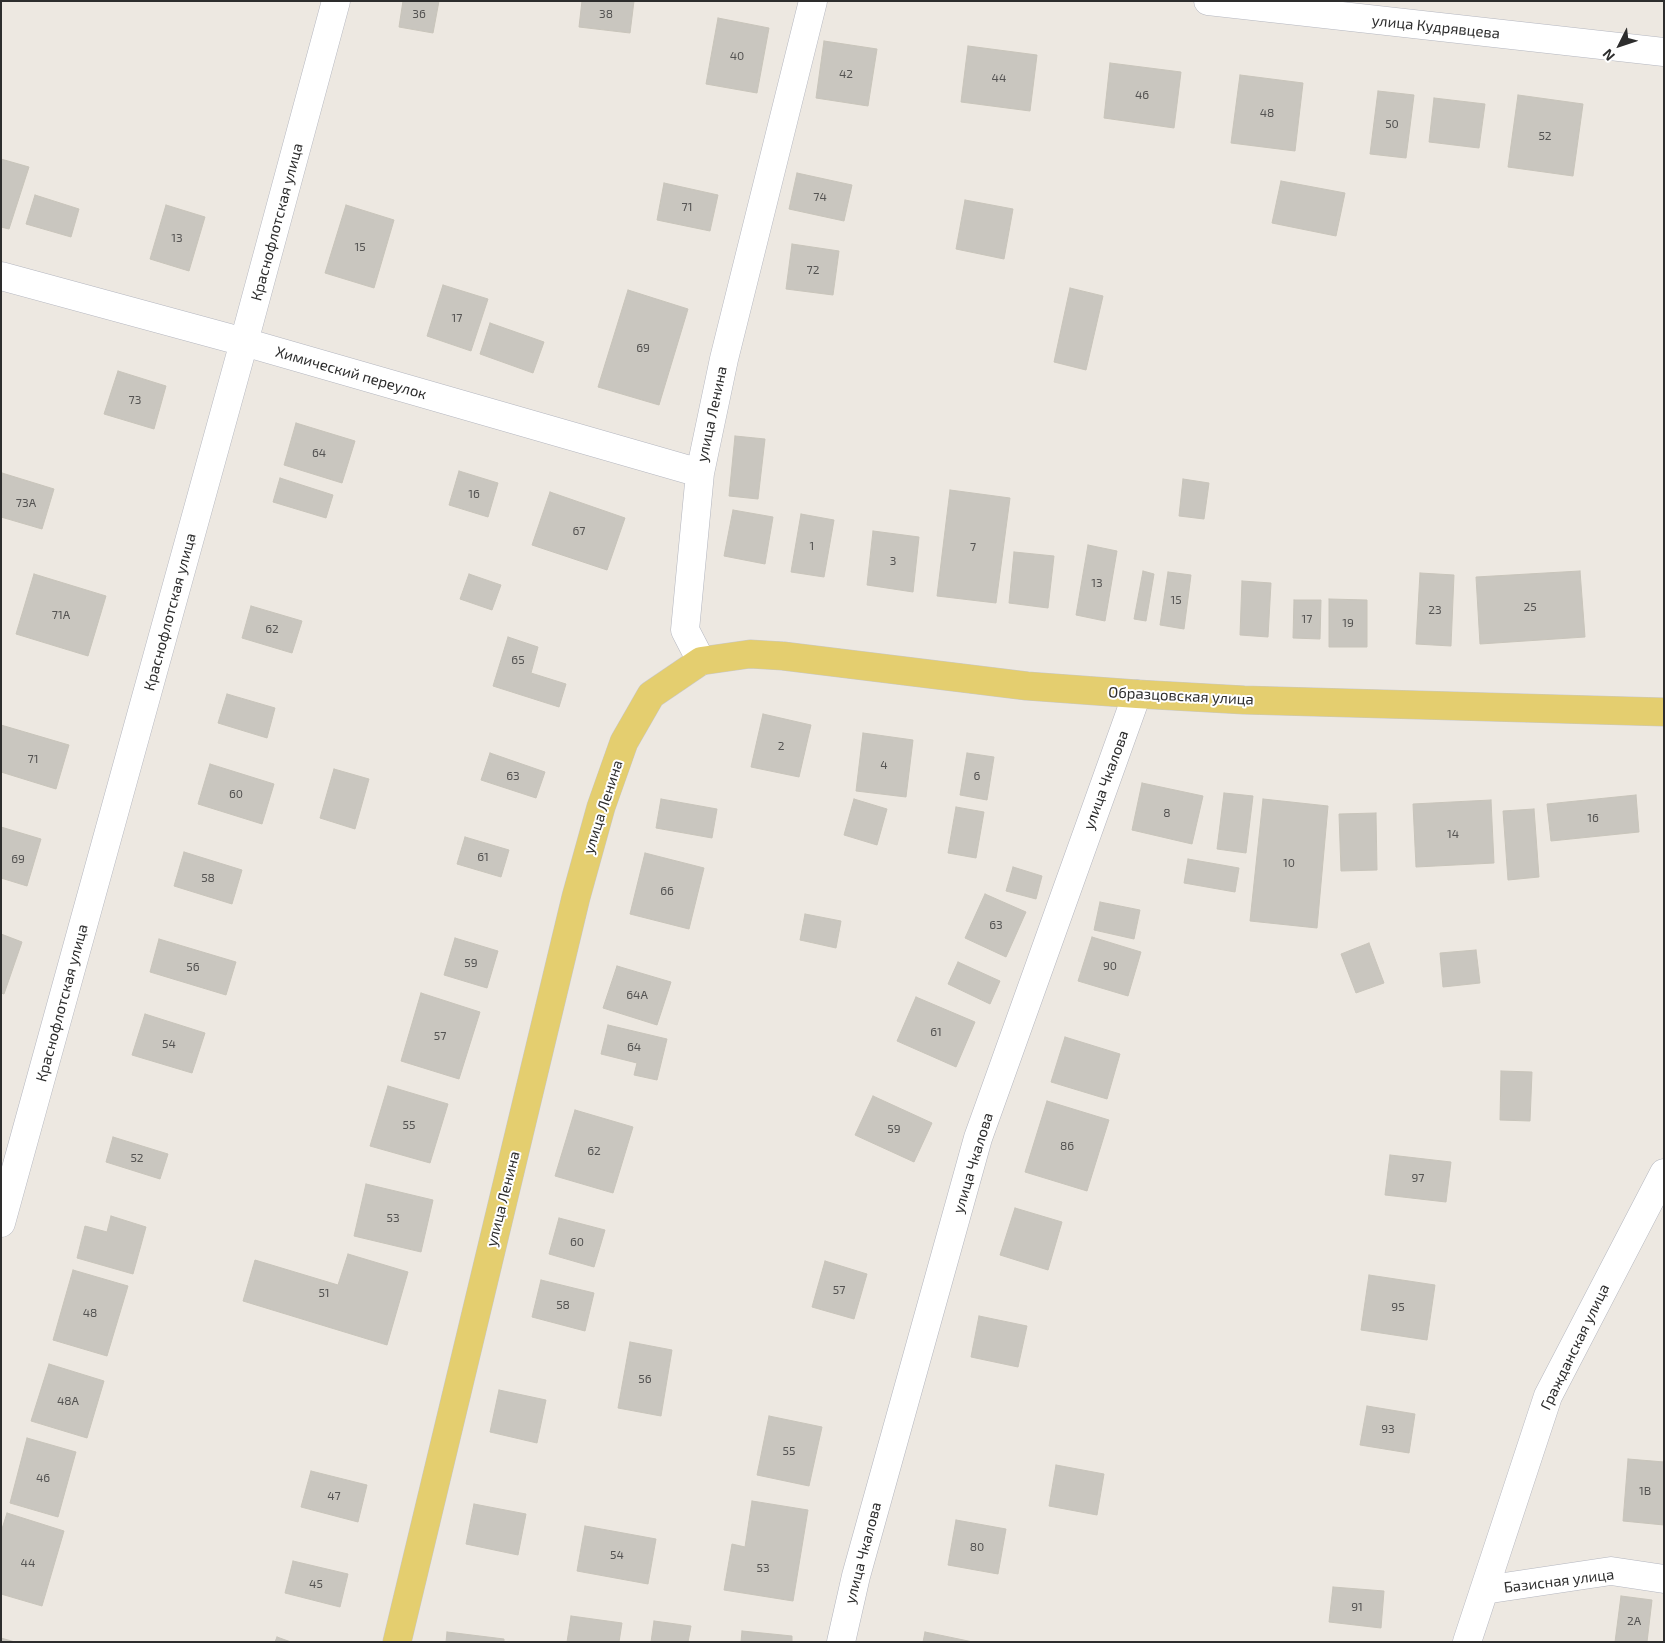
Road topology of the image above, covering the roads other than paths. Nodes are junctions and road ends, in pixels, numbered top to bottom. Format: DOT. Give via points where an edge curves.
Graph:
graph roads {
  1 [pos="336,1"];
  2 [pos="813,1"];
  3 [pos="1208,1"];
  4 [pos="1664,52"];
  5 [pos="1,276"];
  6 [pos="244,342"];
  7 [pos="700,473"];
  8 [pos="701,661"];
  9 [pos="1137,694"];
  10 [pos="1664,712"];
  11 [pos="1664,1173"];
  12 [pos="1,1223"];
  13 [pos="1664,1579"];
  14 [pos="1484,1590"];
  15 [pos="397,1642"];
  16 [pos="841,1642"];
  17 [pos="1467,1642"];
  1 -- 6 [label="street, Краснофлотская улица"];
  2 -- 7 [label="street, улица Ленина" via="724,359"];
  3 -- 4 [label="street, улица Кудрявцева"];
  5 -- 6 [label="street, Химический переулок"];
  6 -- 7 [label="street, Химический переулок"];
  6 -- 12 [label="street, Краснофлотская улица"];
  7 -- 8 [label="street, улица Ленина" via="685,630"];
  8 -- 9 [label="main road, Образцовская улица" via="750,654 783,656 1027,686"];
  8 -- 15 [label="main road, улица Ленина" via="651,695 624,742 601,807 576,896"];
  9 -- 10 [label="main road, Образцовская улица"];
  9 -- 16 [label="street, улица Чкалова" via="978,1138 856,1576"];
  11 -- 14 [label="street, Гражданская улица" via="1548,1396"];
  13 -- 14 [label="street, Базисная улица" via="1611,1571"];
  14 -- 17 [label="street, Гражданская улица"];
}
